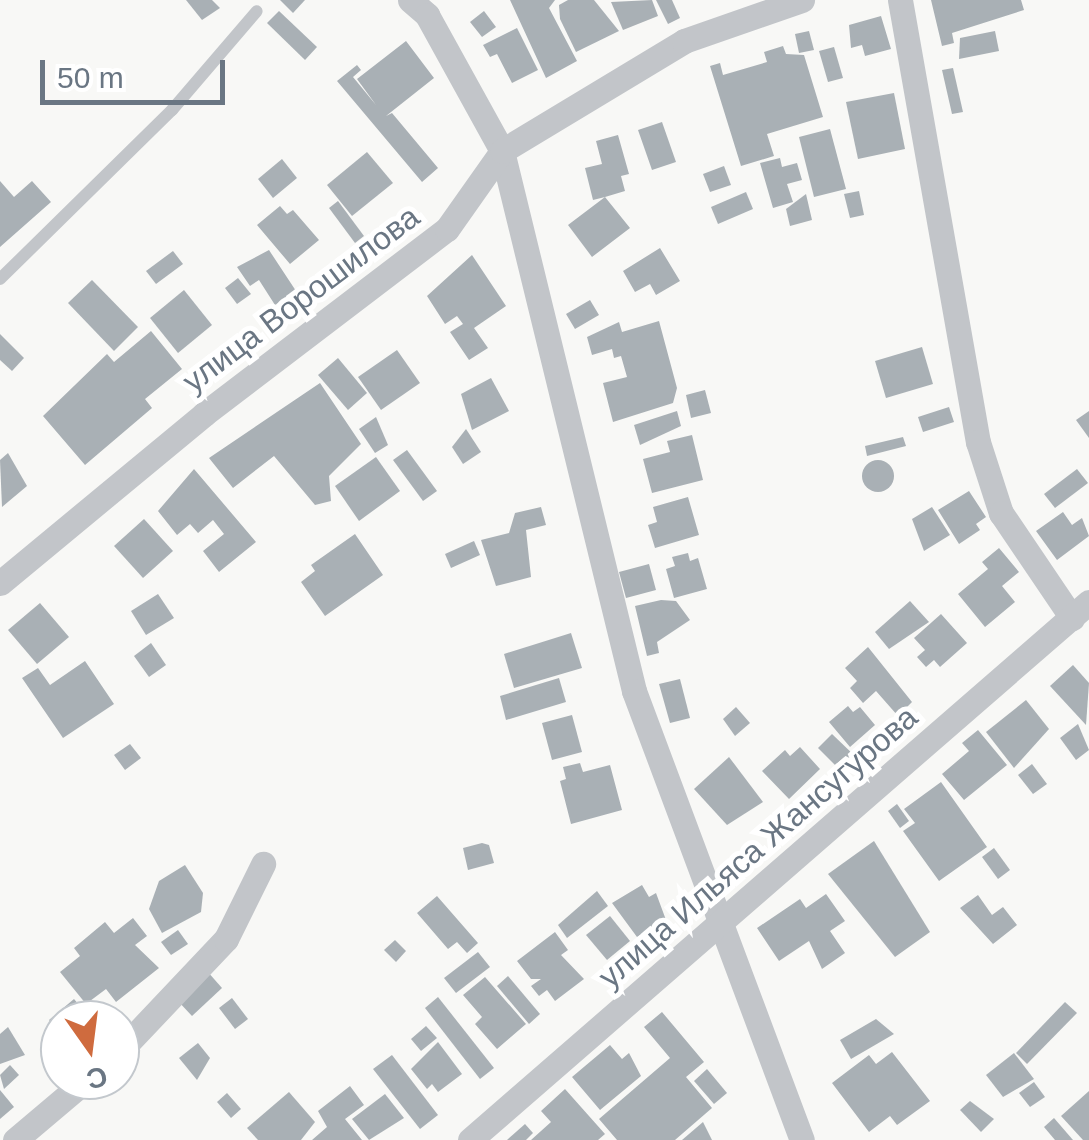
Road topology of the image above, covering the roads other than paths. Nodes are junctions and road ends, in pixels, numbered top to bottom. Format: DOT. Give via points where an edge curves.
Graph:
graph roads {
  1 [pos="410,0"];
  2 [pos="802,0"];
  3 [pos="900,0"];
  4 [pos="257,11"];
  5 [pos="502,151"];
  6 [pos="0,279"];
  7 [pos="0,583"];
  8 [pos="1080,610"];
  9 [pos="263,864"];
  10 [pos="717,925"];
  11 [pos="140,1030"];
  12 [pos="62,1100"];
  13 [pos="15,1140"];
  14 [pos="470,1140"];
  15 [pos="802,1140"];
  1 -- 5 [label="street" via="427,15"];
  2 -- 5 [label="street, улица Ворошилова" via="684,41"];
  3 -- 8 [label="street" via="978,442 1001,513"];
  4 -- 6 [label="lane" via="172,110"];
  5 -- 7 [label="street, улица Ворошилова" via="447,229 204,414"];
  5 -- 10 [label="street" via="634,691"];
  8 -- 10 [label="street, улица Ильяса Жансугурова"];
  9 -- 11 [label="street" via="226,938"];
  10 -- 14 [label="street, улица Ильяса Жансугурова"];
  10 -- 15 [label="street"];
  12 -- 13 [label="street"];
}
